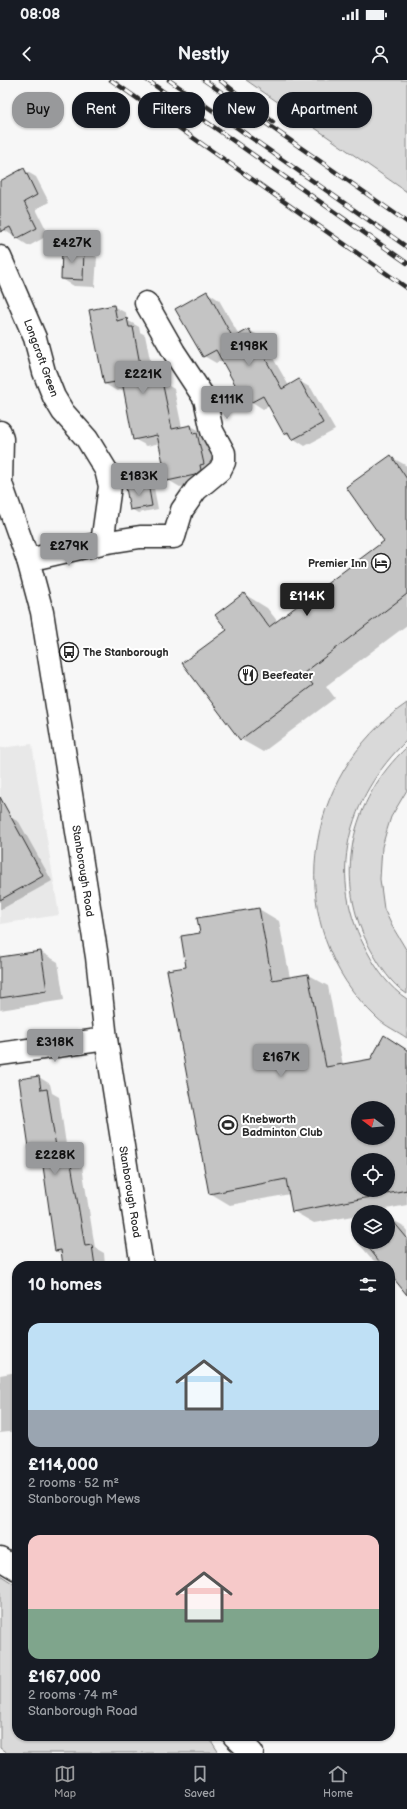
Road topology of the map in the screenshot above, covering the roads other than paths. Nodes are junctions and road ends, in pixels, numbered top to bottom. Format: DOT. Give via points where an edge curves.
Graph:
graph roads {
  1 [pos="0,257"];
  2 [pos="146,303"];
  3 [pos="0,432"];
  4 [pos="0,482"];
  5 [pos="102,543"];
  6 [pos="28,560"];
  7 [pos="106,1039"];
  8 [pos="0,1054"];
  9 [pos="141,1261"];
  10 [pos="0,1559"];
  11 [pos="12,1566"];
  12 [pos="239,1741"];
  13 [pos="257,1741"];
  14 [pos="252,1753"];
  15 [pos="256,1753"];
  1 -- 5 [label="main road, Longcroft Green" via="34,338 54,397 90,444 106,470 110,486"];
  2 -- 5 [label="main road" via="206,400 212,432 224,453 224,462 220,470 196,490 182,510 174,537 140,537"];
  3 -- 4 [label="main road, Stanborough Road"];
  4 -- 6 [label="main road, Stanborough Road"];
  5 -- 6 [label="main road"];
  6 -- 7 [label="main road, Stanborough Road" via="42,612 95,949"];
  7 -- 8 [label="main road"];
  7 -- 9 [label="main road, Stanborough Road"];
  10 -- 11 [label="main road"];
  12 -- 14 [label="main road"];
  13 -- 15 [label="main road"];
}
